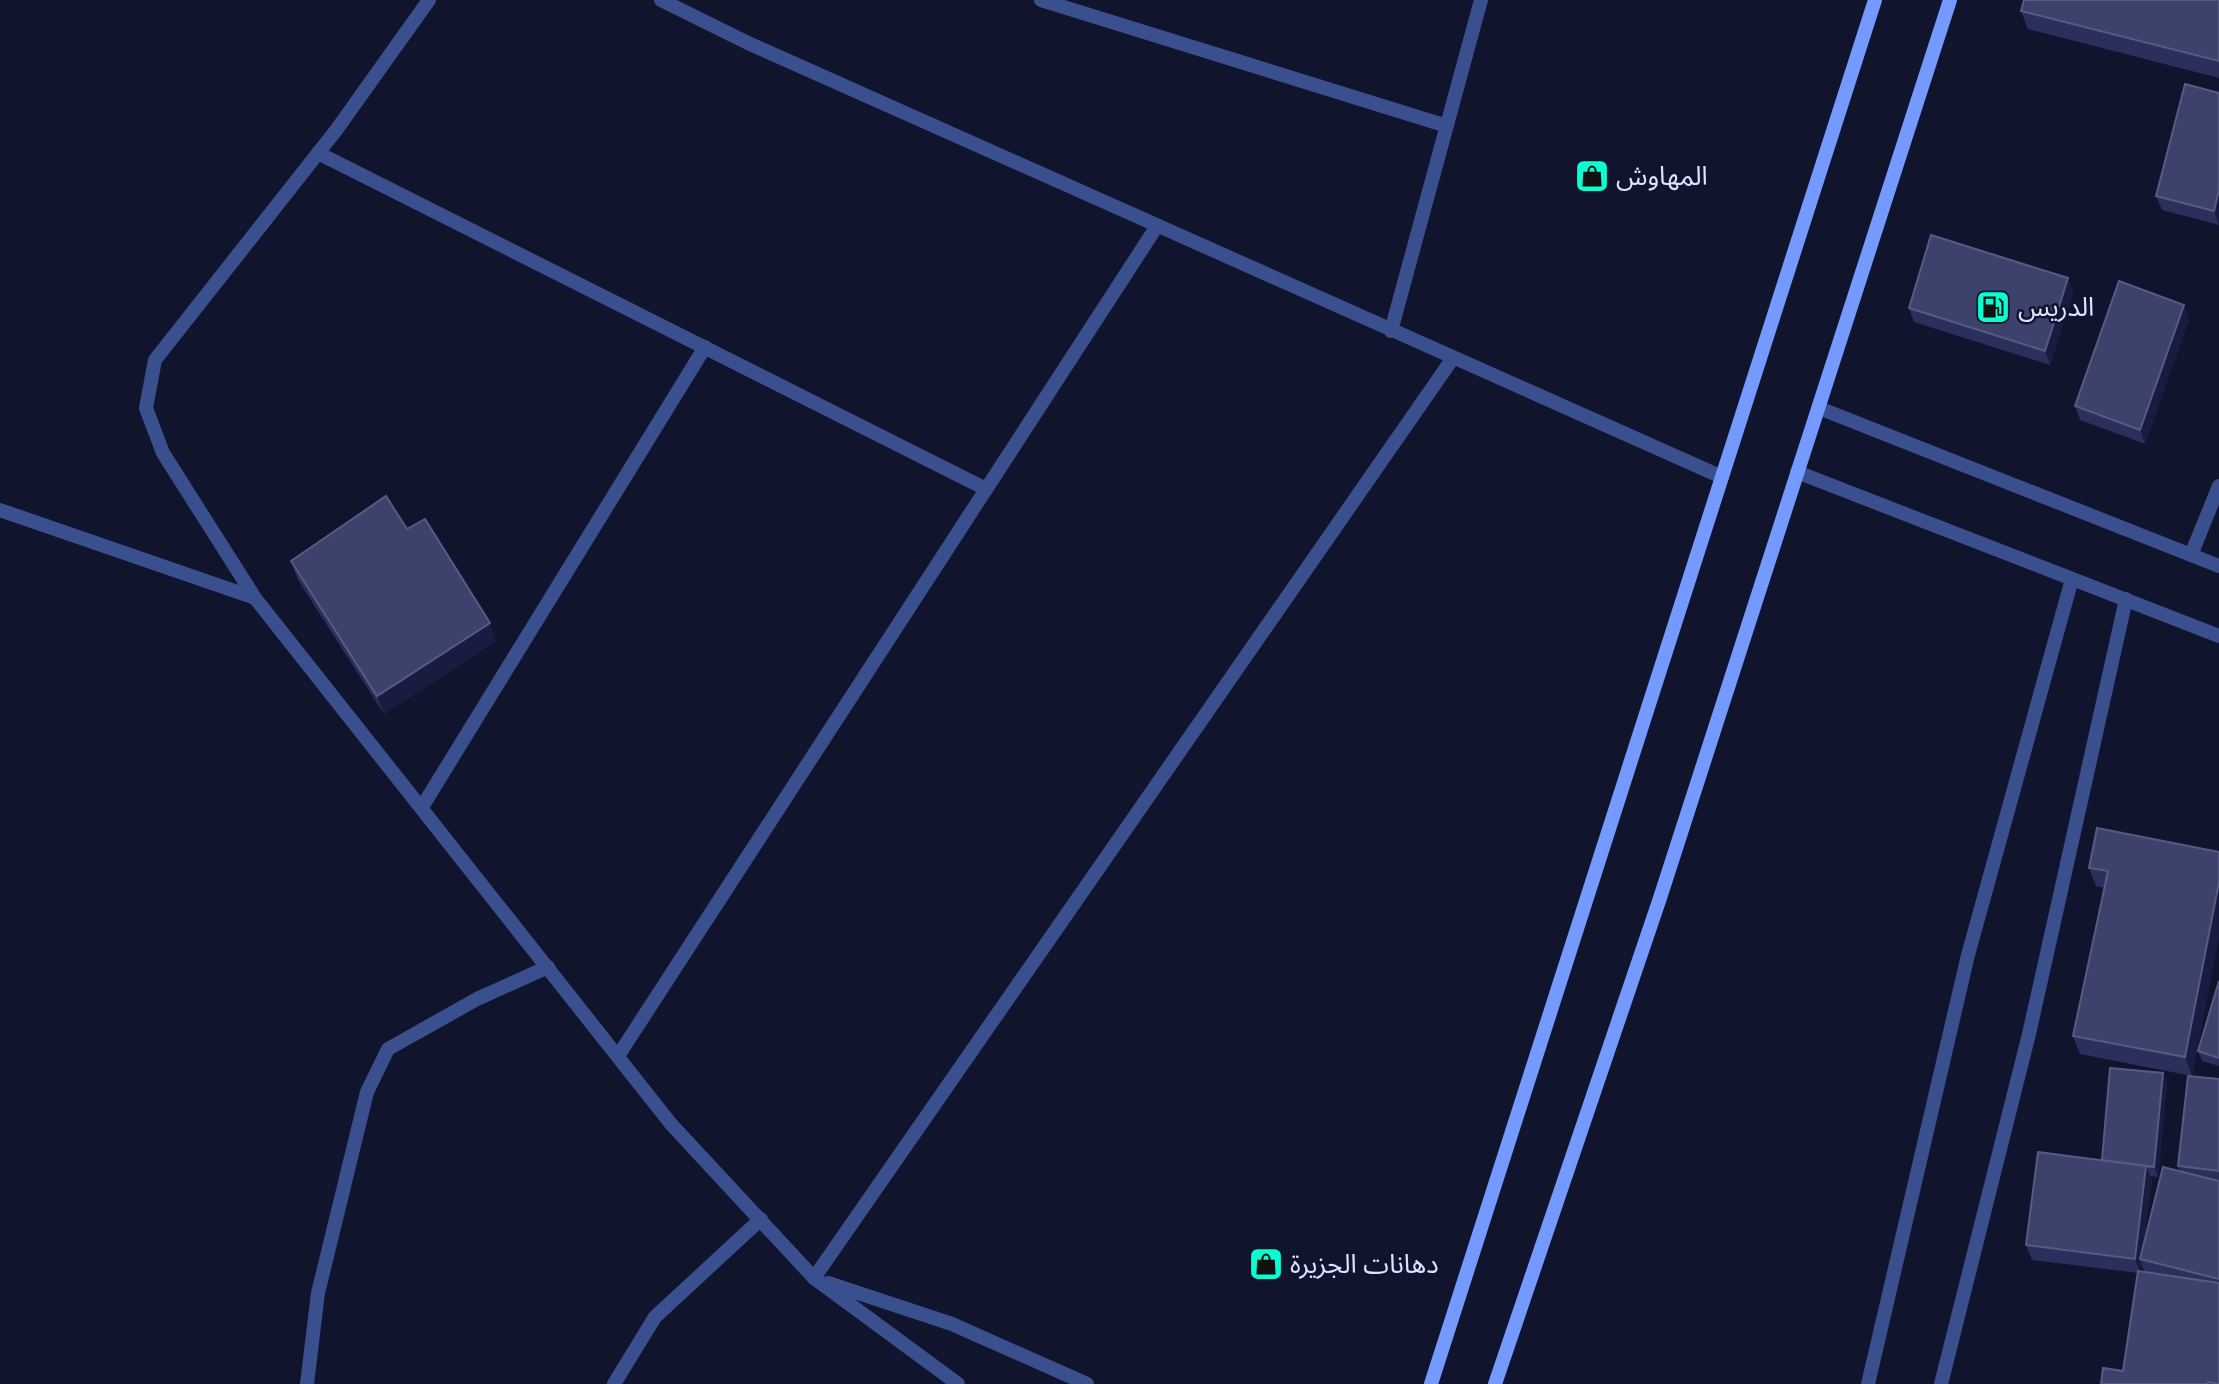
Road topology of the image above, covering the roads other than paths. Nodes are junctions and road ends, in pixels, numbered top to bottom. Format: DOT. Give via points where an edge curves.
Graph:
graph roads {
  1 [pos="429,0"];
  2 [pos="661,0"];
  3 [pos="1041,0"];
  4 [pos="1481,0"];
  5 [pos="1875,0"];
  6 [pos="1950,0"];
  7 [pos="1447,126"];
  8 [pos="318,153"];
  9 [pos="1157,226"];
  10 [pos="1391,331"];
  11 [pos="705,348"];
  12 [pos="1453,358"];
  13 [pos="1819,408"];
  14 [pos="1797,472"];
  15 [pos="1722,477"];
  16 [pos="2219,485"];
  17 [pos="986,489"];
  18 [pos="0,510"];
  19 [pos="2190,555"];
  20 [pos="2219,566"];
  21 [pos="2072,579"];
  22 [pos="254,598"];
  23 [pos="2126,599"];
  24 [pos="2219,636"];
  25 [pos="422,807"];
  26 [pos="548,967"];
  27 [pos="618,1056"];
  28 [pos="761,1219"];
  29 [pos="814,1278"];
  30 [pos="307,1384"];
  31 [pos="614,1384"];
  32 [pos="958,1384"];
  33 [pos="1087,1384"];
  34 [pos="1431,1384"];
  35 [pos="1495,1384"];
  36 [pos="1868,1384"];
  37 [pos="1941,1384"];
  1 -- 8 [label="street"];
  2 -- 9 [label="street"];
  3 -- 7 [label="street"];
  4 -- 7 [label="street"];
  5 -- 15 [label="main road"];
  6 -- 13 [label="main road"];
  7 -- 10 [label="street"];
  8 -- 11 [label="street"];
  8 -- 22 [label="street" via="155,360 146,408 163,453"];
  9 -- 10 [label="street"];
  9 -- 17 [label="street"];
  10 -- 12 [label="street"];
  11 -- 17 [label="street"];
  11 -- 25 [label="street"];
  12 -- 15 [label="street"];
  12 -- 29 [label="street"];
  13 -- 14 [label="main road"];
  13 -- 19 [label="street"];
  14 -- 21 [label="street"];
  14 -- 35 [label="main road" via="1660,898"];
  15 -- 34 [label="main road"];
  16 -- 19 [label="street"];
  17 -- 27 [label="street"];
  18 -- 22 [label="street"];
  19 -- 20 [label="street"];
  21 -- 23 [label="street"];
  21 -- 36 [label="street" via="1968,955"];
  22 -- 25 [label="street"];
  23 -- 24 [label="street"];
  23 -- 37 [label="street" via="2029,1034"];
  25 -- 26 [label="street"];
  26 -- 27 [label="street"];
  26 -- 30 [label="street" via="477,999 388,1049 368,1093 318,1293"];
  27 -- 28 [label="street" via="671,1124"];
  28 -- 29 [label="street"];
  28 -- 31 [label="street" via="655,1317"];
  29 -- 32 [label="street"];
  29 -- 33 [label="street" via="952,1324"];
}
